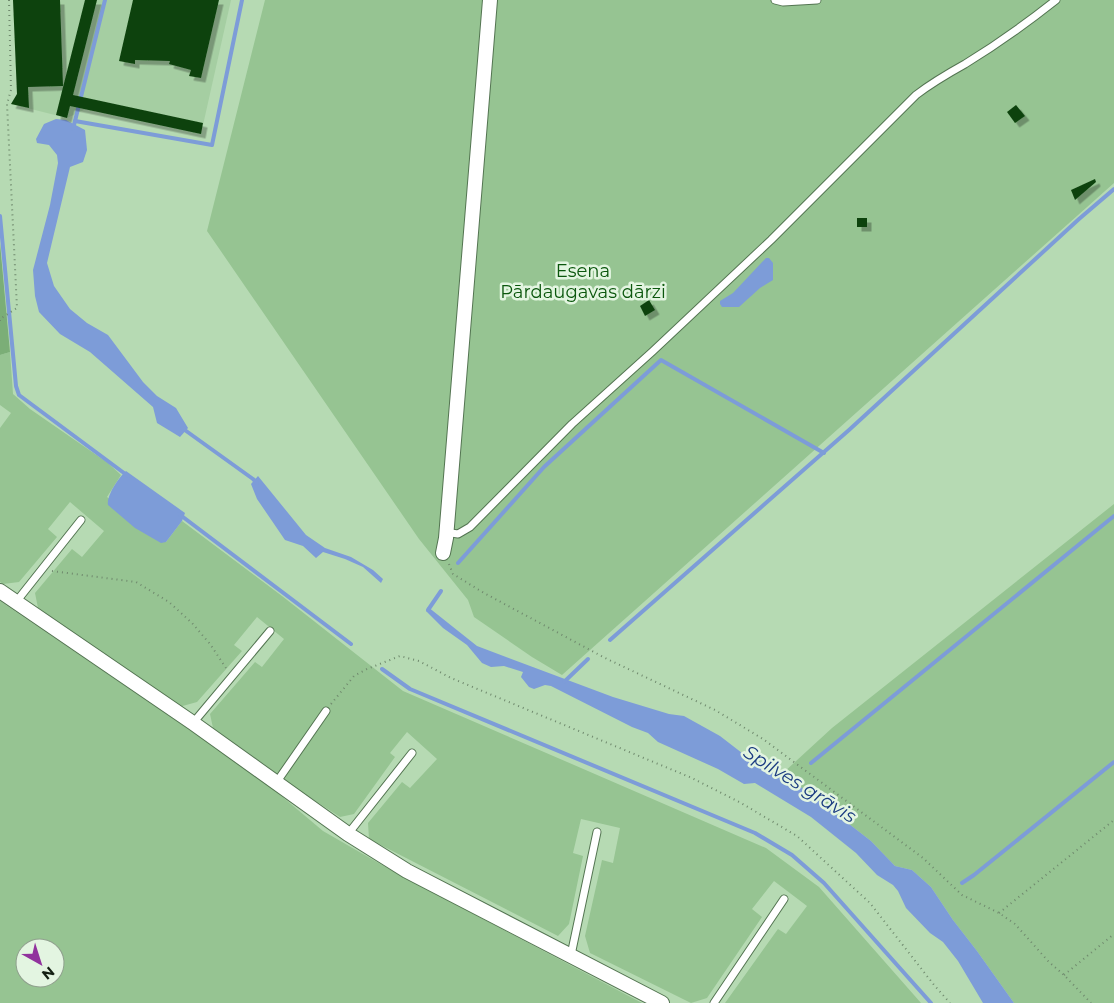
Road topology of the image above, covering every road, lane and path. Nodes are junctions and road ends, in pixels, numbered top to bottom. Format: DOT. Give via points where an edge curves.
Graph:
graph roads {
  1 [pos="10,0"];
  2 [pos="490,0"];
  3 [pos="775,0"];
  4 [pos="817,0"];
  5 [pos="1056,0"];
  6 [pos="0,319"];
  7 [pos="81,520"];
  8 [pos="447,528"];
  9 [pos="443,553"];
  10 [pos="40,571"];
  11 [pos="0,591"];
  12 [pos="16,602"];
  13 [pos="270,631"];
  14 [pos="232,677"];
  15 [pos="326,711"];
  16 [pos="193,724"];
  17 [pos="412,753"];
  18 [pos="276,783"];
  19 [pos="1114,820"];
  20 [pos="597,832"];
  21 [pos="348,834"];
  22 [pos="784,899"];
  23 [pos="999,913"];
  24 [pos="1114,934"];
  25 [pos="571,955"];
  26 [pos="1064,975"];
  27 [pos="662,1003"];
  28 [pos="714,1003"];
  29 [pos="950,1003"];
  30 [pos="1091,1003"];
  1 -- 6 [label="path" via="11,90 7,104 17,308"];
  2 -- 8 [label="street"];
  3 -- 4 [label="lane"];
  5 -- 8 [label="lane" via="916,95 771,240 572,424 470,527 458,534"];
  7 -- 10 [label="lane"];
  8 -- 9 [label="street"];
  9 -- 23 [label="path" via="453,574 484,593 604,658 715,710 763,739 923,858 962,895"];
  10 -- 12 [label="lane"];
  10 -- 14 [label="path" via="136,582 169,602 192,623"];
  11 -- 12 [label="street"];
  12 -- 16 [label="street"];
  13 -- 14 [label="lane"];
  14 -- 16 [label="lane"];
  15 -- 18 [label="lane"];
  15 -- 29 [label="path" via="354,676 400,656 418,660 451,678 692,778 797,836 870,903"];
  16 -- 18 [label="street"];
  17 -- 21 [label="lane"];
  18 -- 21 [label="street"];
  19 -- 23 [label="path"];
  20 -- 25 [label="lane"];
  21 -- 25 [label="street" via="407,871"];
  22 -- 28 [label="lane"];
  23 -- 26 [label="path" via="1015,924"];
  24 -- 26 [label="path"];
  25 -- 27 [label="street"];
  26 -- 30 [label="path"];
}
